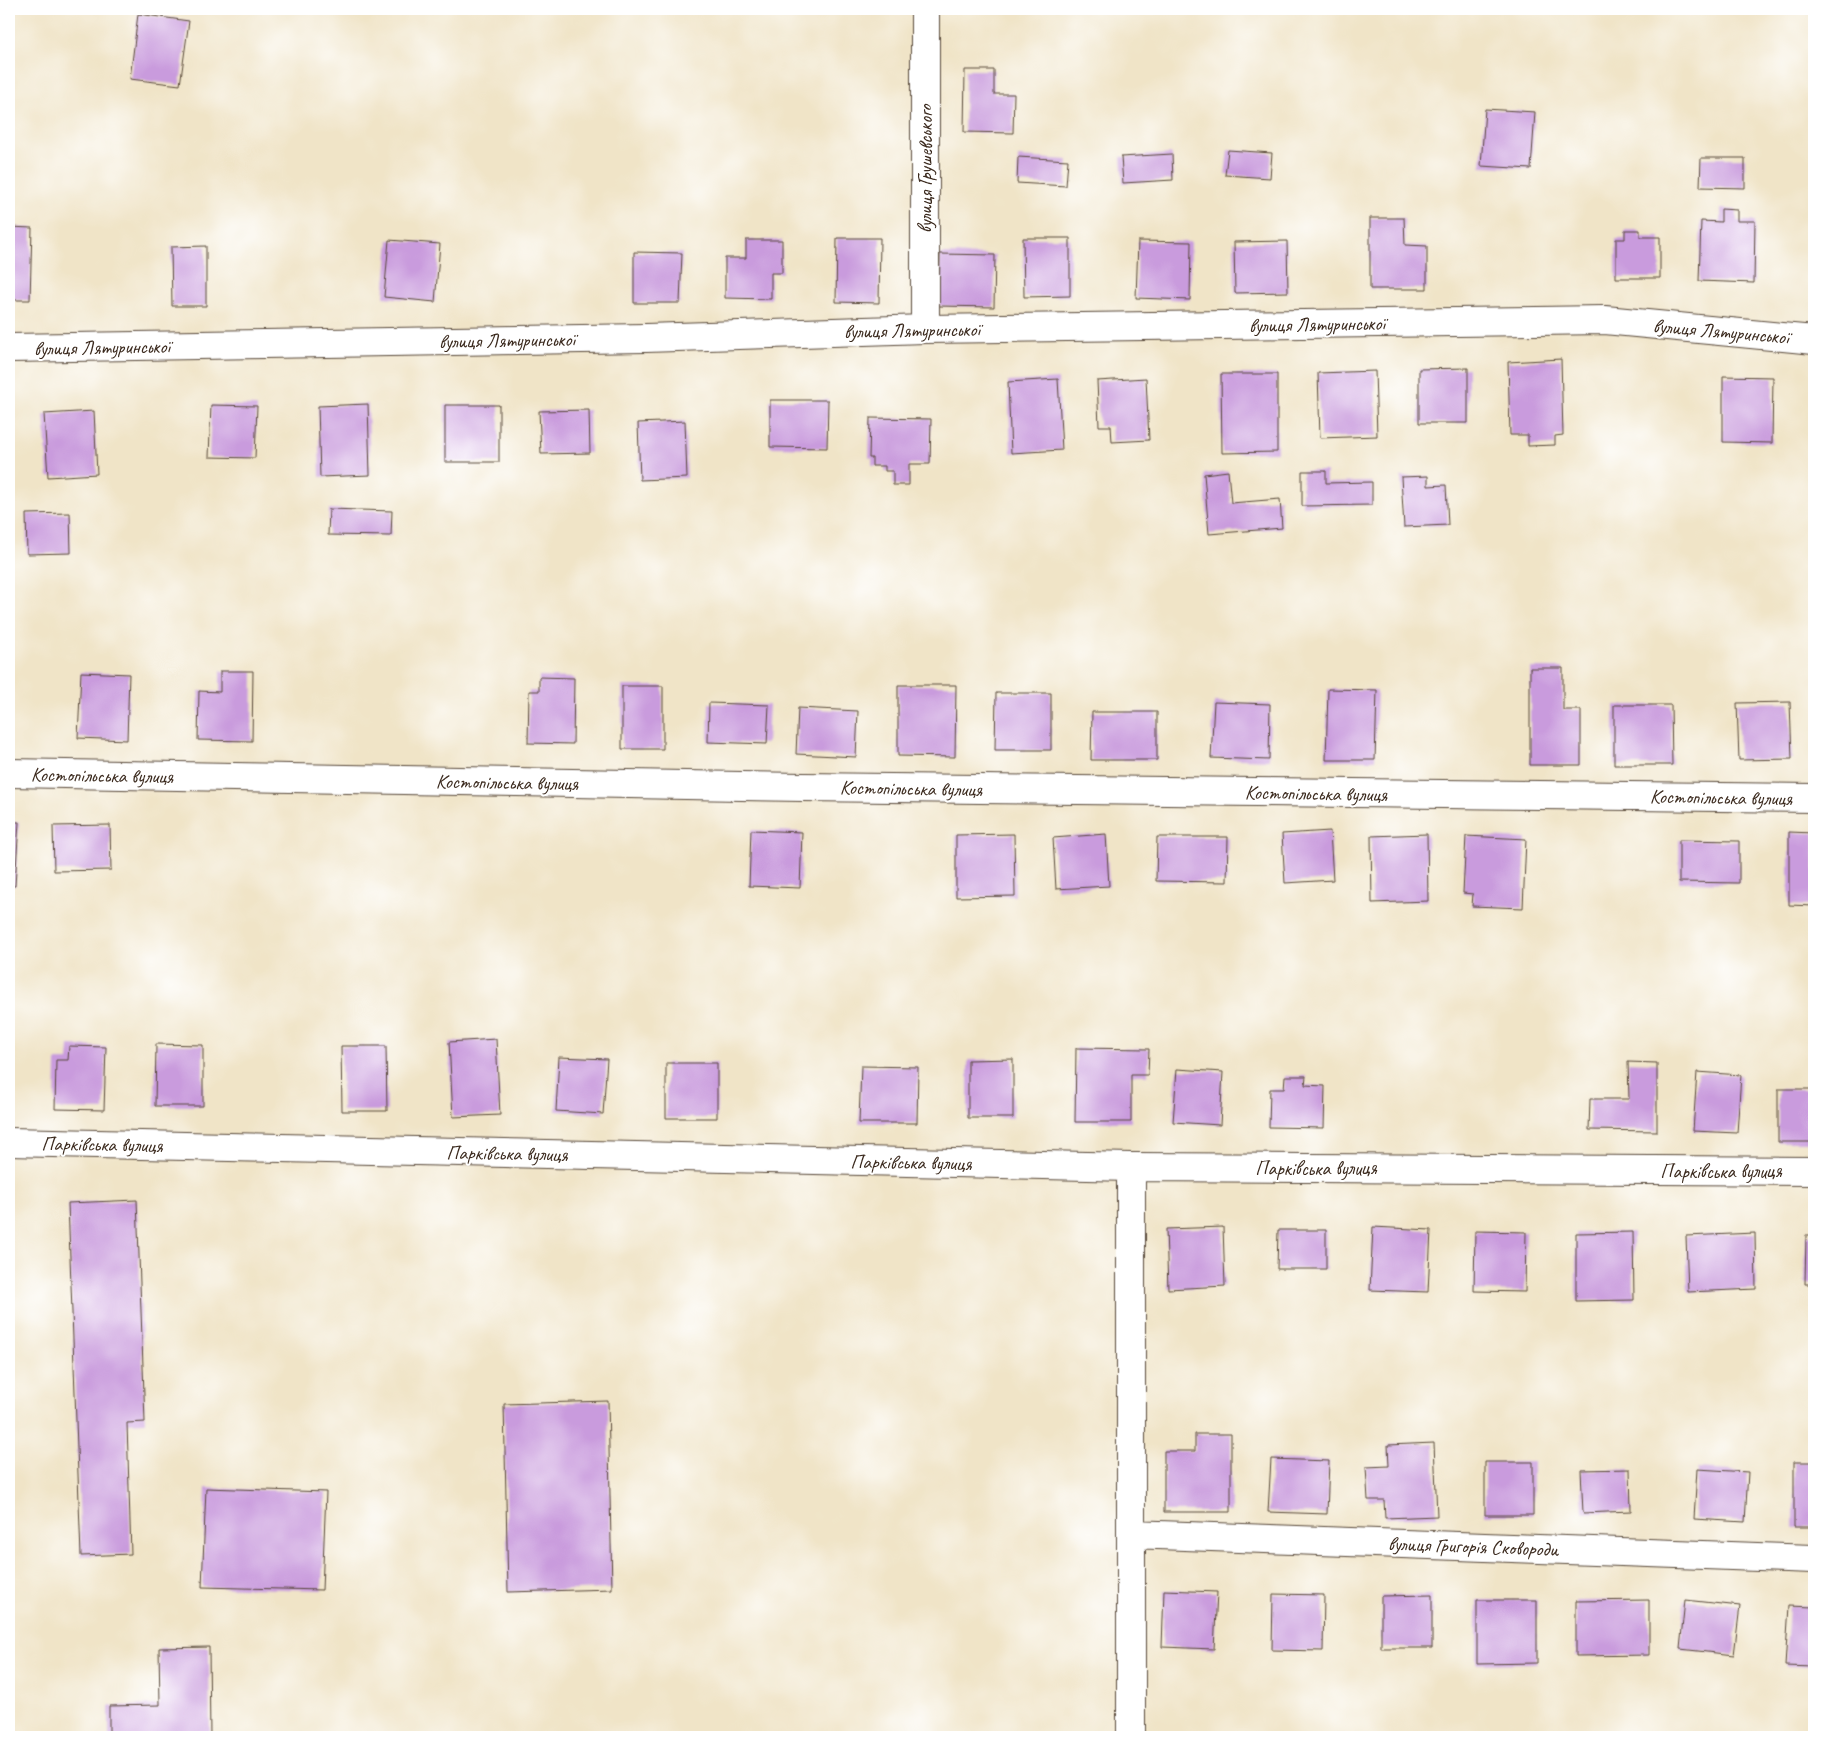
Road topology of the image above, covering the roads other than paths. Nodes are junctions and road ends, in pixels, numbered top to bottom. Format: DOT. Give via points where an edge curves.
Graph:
graph roads {
  1 [pos="925,9"];
  2 [pos="925,329"];
  3 [pos="1814,340"];
  4 [pos="9,348"];
  5 [pos="9,773"];
  6 [pos="1814,798"];
  7 [pos="9,1142"];
  8 [pos="1131,1167"];
  9 [pos="1814,1171"];
  10 [pos="1131,1534"];
  11 [pos="1814,1559"];
  12 [pos="1131,1737"];
  1 -- 2 [label="street, вулиця Грушевського"];
  2 -- 3 [label="street, вулиця Лятуринської" via="1605,320"];
  2 -- 4 [label="street, вулиця Лятуринської" via="646,338"];
  5 -- 6 [label="street, Костопільська вулиця" via="793,787"];
  7 -- 8 [label="street, Парківська вулиця"];
  8 -- 9 [label="street, Парківська вулиця"];
  8 -- 10 [label="street"];
  10 -- 11 [label="street, вулиця Григорія Сковороди"];
  10 -- 12 [label="street"];
}
